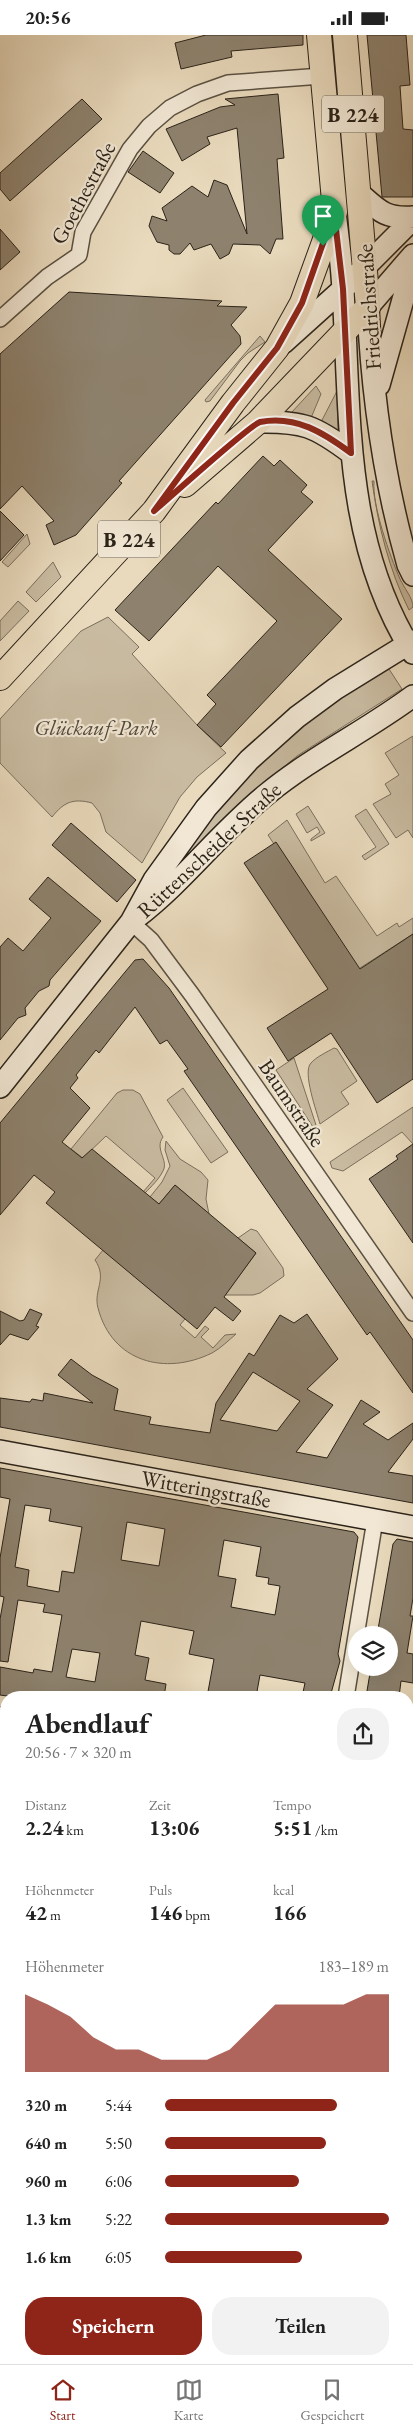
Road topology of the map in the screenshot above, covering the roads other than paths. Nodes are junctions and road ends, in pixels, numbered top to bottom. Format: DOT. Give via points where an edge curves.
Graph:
graph roads {
  1 [pos="319,35"];
  2 [pos="345,35"];
  3 [pos="322,76"];
  4 [pos="360,194"];
  5 [pos="334,212"];
  6 [pos="413,218"];
  7 [pos="413,255"];
  8 [pos="413,264"];
  9 [pos="365,268"];
  10 [pos="343,289"];
  11 [pos="368,307"];
  12 [pos="0,319"];
  13 [pos="345,331"];
  14 [pos="277,348"];
  15 [pos="376,397"];
  16 [pos="258,422"];
  17 [pos="351,453"];
  18 [pos="154,511"];
  19 [pos="413,575"];
  20 [pos="411,646"];
  21 [pos="0,678"];
  22 [pos="413,696"];
  23 [pos="131,922"];
  24 [pos="0,1087"];
  25 [pos="413,1313"];
  26 [pos="0,1451"];
  27 [pos="375,1520"];
  28 [pos="413,1527"];
  29 [pos="347,1691"];
  1 -- 3 [label="main road, Friedrichstraße / B 224"];
  2 -- 4 [label="main road, Friedrichstraße / B 224"];
  3 -- 5 [label="main road, Friedrichstraße / B 224"];
  3 -- 12 [label="street, Goethestraße" via="228,83 170,108 130,149 83,232 79,255 47,277"];
  4 -- 6 [label="street" via="392,217"];
  4 -- 9 [label="main road, Friedrichstraße / B 224"];
  5 -- 10 [label="street, Friedrichstraße / B 224"];
  5 -- 14 [label="main road" via="302,303"];
  6 -- 9 [label="street"];
  7 -- 11 [label="street"];
  8 -- 15 [label="street"];
  9 -- 10 [label="street, B 224"];
  9 -- 11 [label="main road, Friedrichstraße / B 224"];
  10 -- 13 [label="street, Friedrichstraße"];
  10 -- 14 [label="street, B 224"];
  11 -- 13 [label="main road, B 224"];
  11 -- 15 [label="street, Friedrichstraße"];
  13 -- 16 [label="main road, B 224"];
  13 -- 17 [label="street, Friedrichstraße"];
  14 -- 18 [label="main road, B 224"];
  15 -- 19 [label="street, Friedrichstraße" via="390,495"];
  16 -- 17 [label="street" via="282,421 314,427"];
  16 -- 18 [label="main road, B 224"];
  17 -- 20 [label="street, Friedrichstraße" via="358,508 374,572 392,617"];
  18 -- 21 [label="main road, B 224"];
  20 -- 23 [label="street, Rüttenscheider Straße" via="335,689 297,717 249,760 206,808 154,880"];
  22 -- 23 [label="street, Rüttenscheider Straße" via="266,794 164,896"];
  23 -- 24 [label="street, Rüttenscheider Straße"];
  23 -- 25 [label="street, Baumstraße" via="151,941 197,1001"];
  26 -- 27 [label="street, Witteringstraße"];
  27 -- 28 [label="street, Witteringstraße"];
  27 -- 29 [label="street"];
}
